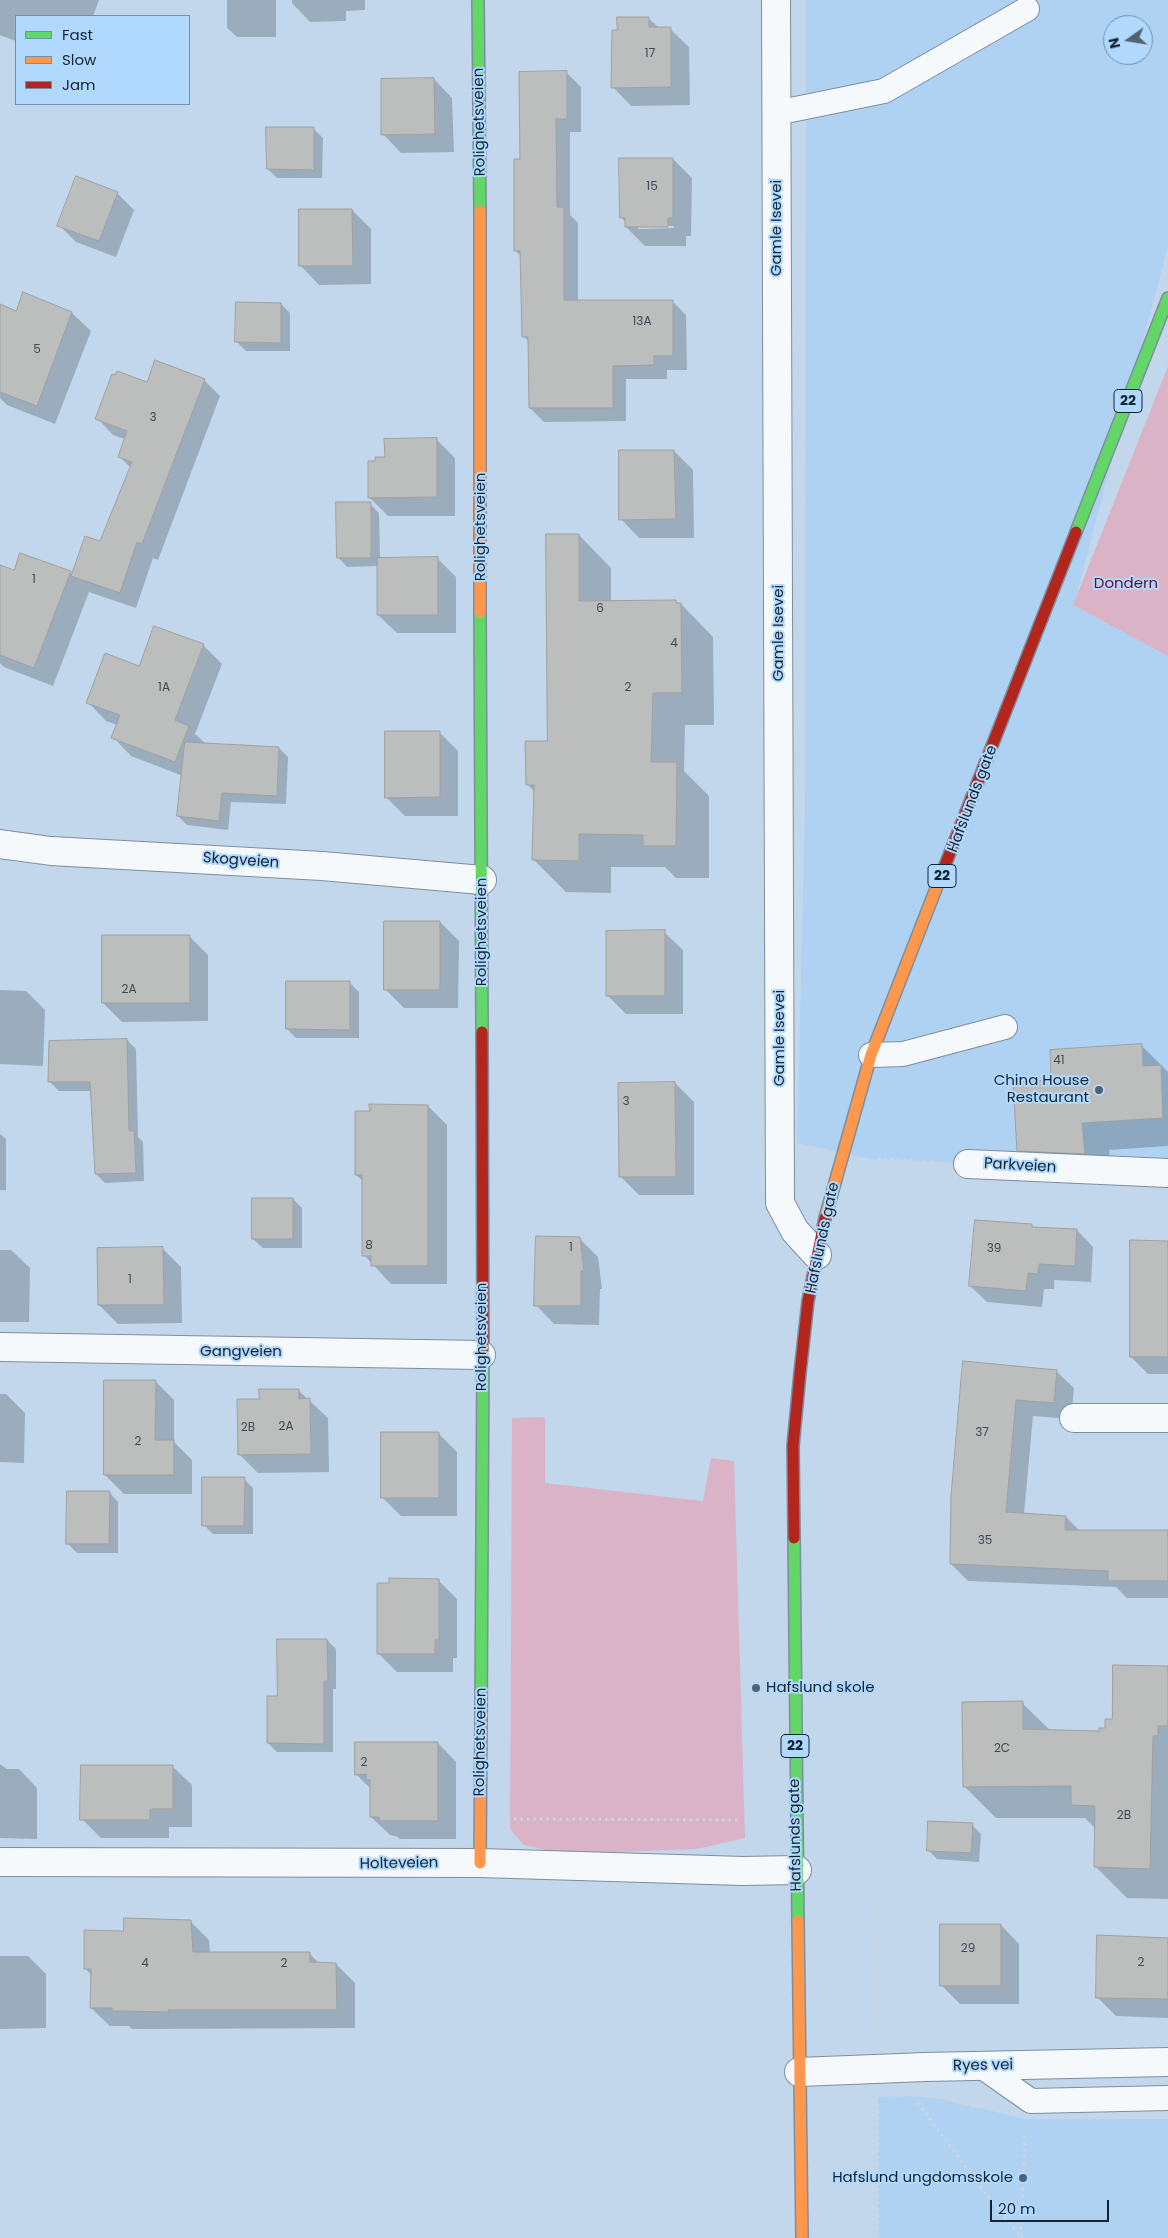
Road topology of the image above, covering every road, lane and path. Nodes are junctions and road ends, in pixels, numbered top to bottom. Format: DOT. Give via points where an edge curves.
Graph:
graph roads {
  1 [pos="478,0"];
  2 [pos="776,0"];
  3 [pos="1027,9"];
  4 [pos="776,113"];
  5 [pos="1168,298"];
  6 [pos="0,844"];
  7 [pos="482,880"];
  8 [pos="1005,1027"];
  9 [pos="871,1055"];
  10 [pos="872,1159"];
  11 [pos="968,1164"];
  12 [pos="1168,1173"];
  13 [pos="817,1255"];
  14 [pos="0,1347"];
  15 [pos="481,1355"];
  16 [pos="1074,1418"];
  17 [pos="1168,1418"];
  18 [pos="480,1819"];
  19 [pos="741,1820"];
  20 [pos="848,1821"];
  21 [pos="0,1862"];
  22 [pos="480,1863"];
  23 [pos="797,1870"];
  24 [pos="1168,2062"];
  25 [pos="981,2066"];
  26 [pos="877,2070"];
  27 [pos="799,2072"];
  28 [pos="913,2096"];
  29 [pos="1168,2098"];
  30 [pos="1031,2101"];
  31 [pos="1021,2237"];
  32 [pos="802,2238"];
  33 [pos="878,2238"];
  1 -- 7 [label="main road, Rolighetsveien"];
  2 -- 4 [label="street, Gamle Isevei"];
  3 -- 4 [label="lane" via="884,91"];
  4 -- 13 [label="street, Gamle Isevei" via="780,1203 794,1231"];
  5 -- 9 [label="main road, Hafslunds gate / 22"];
  6 -- 7 [label="street, Skogveien" via="51,851 313,865"];
  7 -- 15 [label="main road, Rolighetsveien"];
  8 -- 9 [label="lane" via="903,1054"];
  9 -- 13 [label="main road, Hafslunds gate / 22"];
  10 -- 11 [label="path, Parkveien"];
  11 -- 12 [label="street, Parkveien"];
  13 -- 23 [label="main road, Hafslunds gate / 22" via="803,1339 792,1446"];
  14 -- 15 [label="street, Gangveien"];
  15 -- 18 [label="main road, Rolighetsveien"];
  16 -- 17 [label="street"];
  18 -- 19 [label="path"];
  18 -- 22 [label="main road, Rolighetsveien"];
  20 -- 26 [label="path" via="874,1819"];
  21 -- 22 [label="street, Holteveien"];
  22 -- 23 [label="street, Holteveien"];
  23 -- 27 [label="main road, Hafslunds gate / 22"];
  24 -- 25 [label="street, Ryes vei"];
  25 -- 26 [label="street, Ryes vei"];
  25 -- 30 [label="lane"];
  26 -- 27 [label="street, Ryes vei"];
  26 -- 33 [label="path"];
  27 -- 32 [label="main road, Hafslunds gate / 22"];
  28 -- 31 [label="path"];
  29 -- 30 [label="lane"];
  30 -- 31 [label="path" via="1025,2119"];
}
